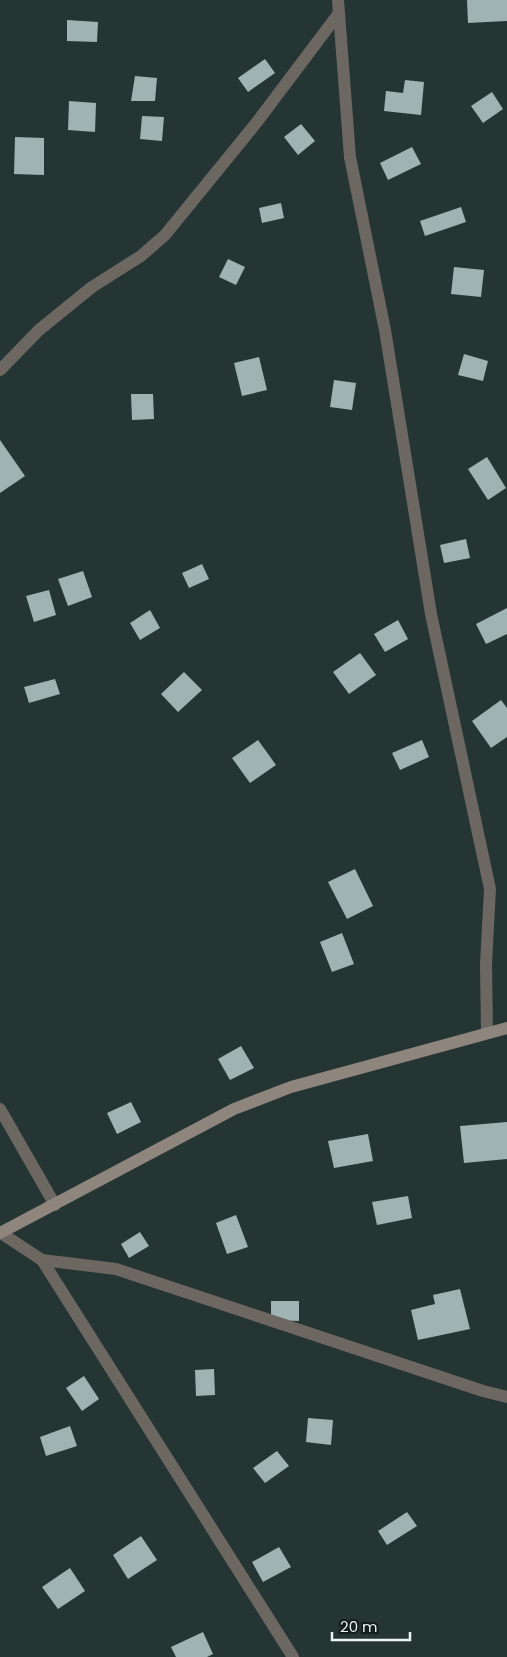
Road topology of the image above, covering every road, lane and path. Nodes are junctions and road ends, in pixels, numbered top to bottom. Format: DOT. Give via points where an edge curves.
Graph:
graph roads {
  1 [pos="338,0"];
  2 [pos="339,14"];
  3 [pos="0,370"];
  4 [pos="507,1028"];
  5 [pos="487,1032"];
  6 [pos="0,1109"];
  7 [pos="55,1205"];
  8 [pos="1,1233"];
  9 [pos="42,1260"];
  10 [pos="507,1396"];
  11 [pos="293,1657"];
  1 -- 2 [label="street"];
  2 -- 3 [label="street" via="165,235 39,330"];
  2 -- 5 [label="street" via="350,157 385,330 431,614 490,889"];
  4 -- 5 [label="street"];
  5 -- 7 [label="street" via="291,1086 234,1109"];
  6 -- 7 [label="street"];
  7 -- 8 [label="street"];
  8 -- 9 [label="street"];
  9 -- 10 [label="street" via="116,1269 483,1391"];
  9 -- 11 [label="street"];
}
